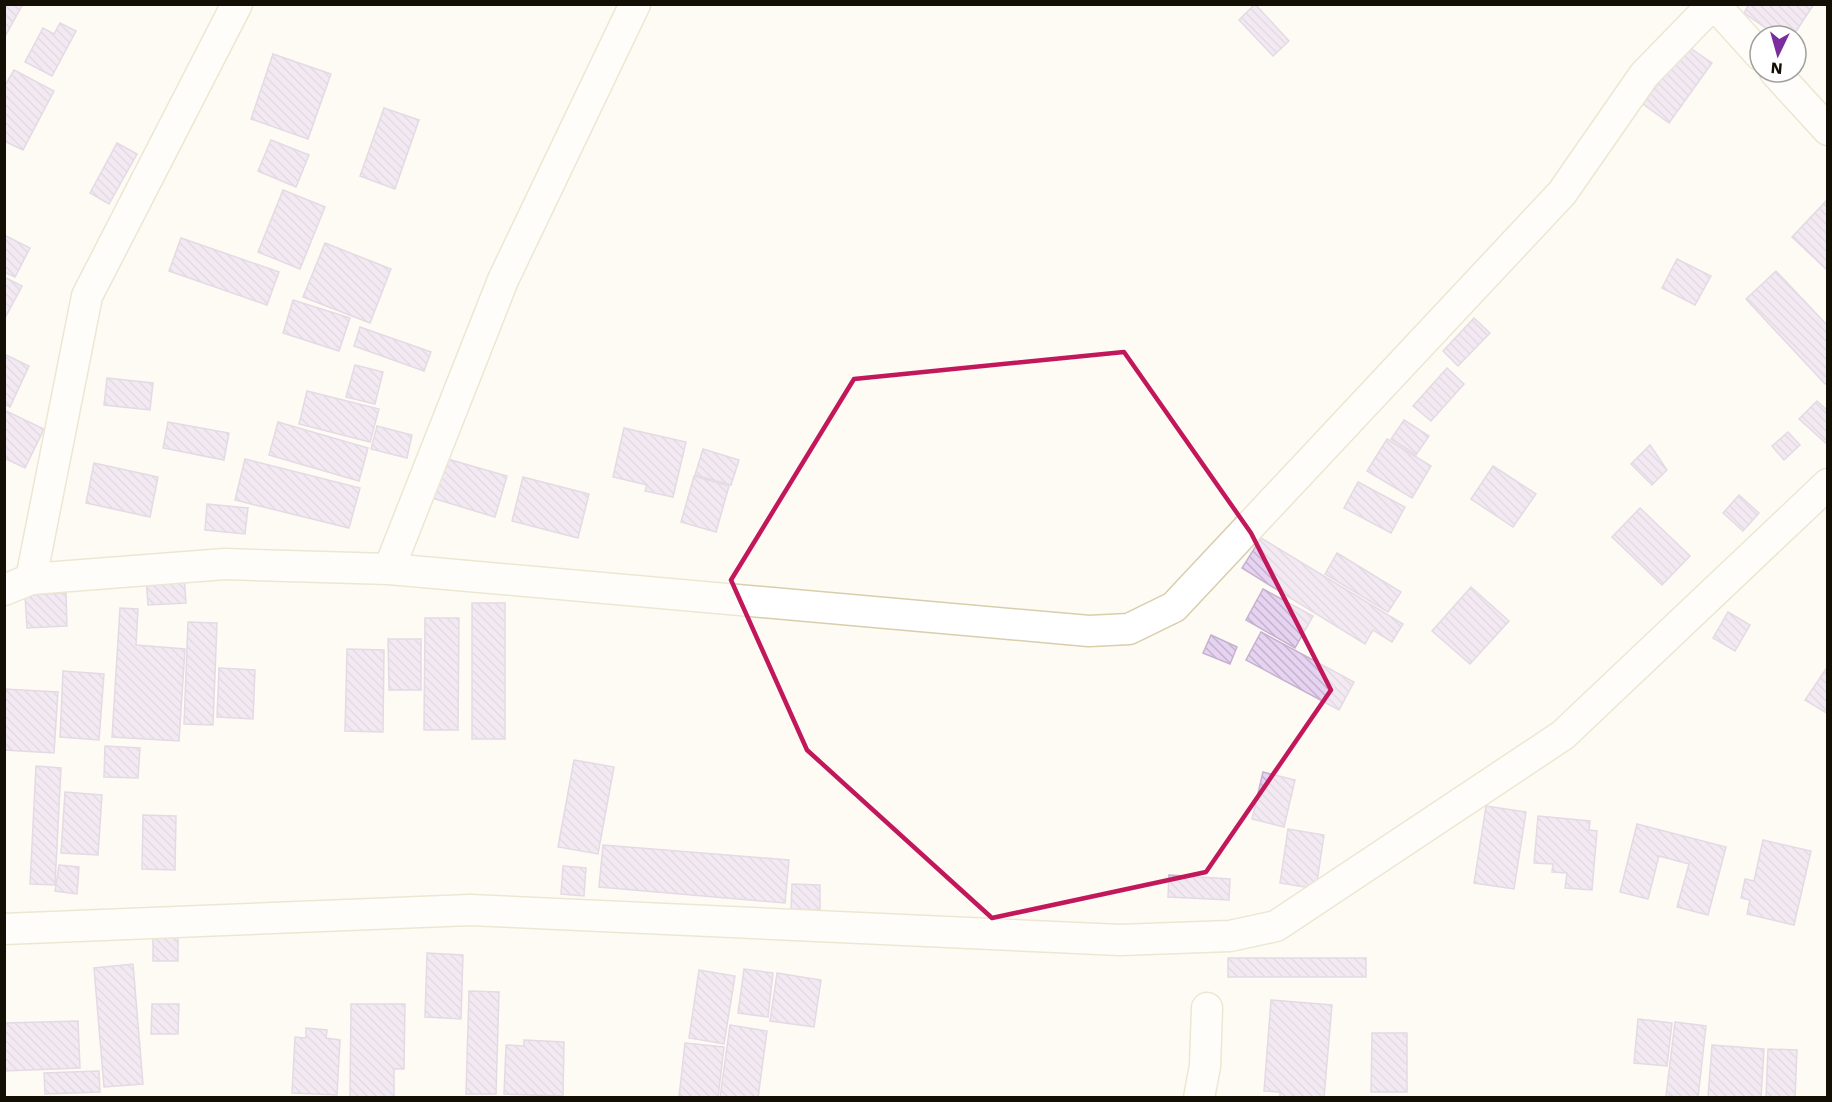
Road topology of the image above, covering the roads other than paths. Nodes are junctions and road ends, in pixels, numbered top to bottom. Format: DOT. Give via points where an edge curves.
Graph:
graph roads {
  1 [pos="237,4"];
  2 [pos="636,4"];
  3 [pos="1714,4"];
  4 [pos="1748,42"];
  5 [pos="1786,84"];
  6 [pos="1827,130"];
  7 [pos="1827,484"];
  8 [pos="390,569"];
  9 [pos="18,585"];
  10 [pos="4,929"];
  11 [pos="1207,1008"];
  12 [pos="1199,1098"];
  1 -- 9 [label="street" via="87,296"];
  2 -- 8 [label="street" via="503,280"];
  3 -- 4 [label="street"];
  3 -- 8 [label="street" via="1644,75 1562,193 1174,607 1129,629 1089,631"];
  5 -- 6 [label="street"];
  7 -- 10 [label="street" via="1563,735 1276,926 1230,936 1120,940 470,910"];
  8 -- 9 [label="street" via="225,564"];
  11 -- 12 [label="street" via="1205,1066"];
}
